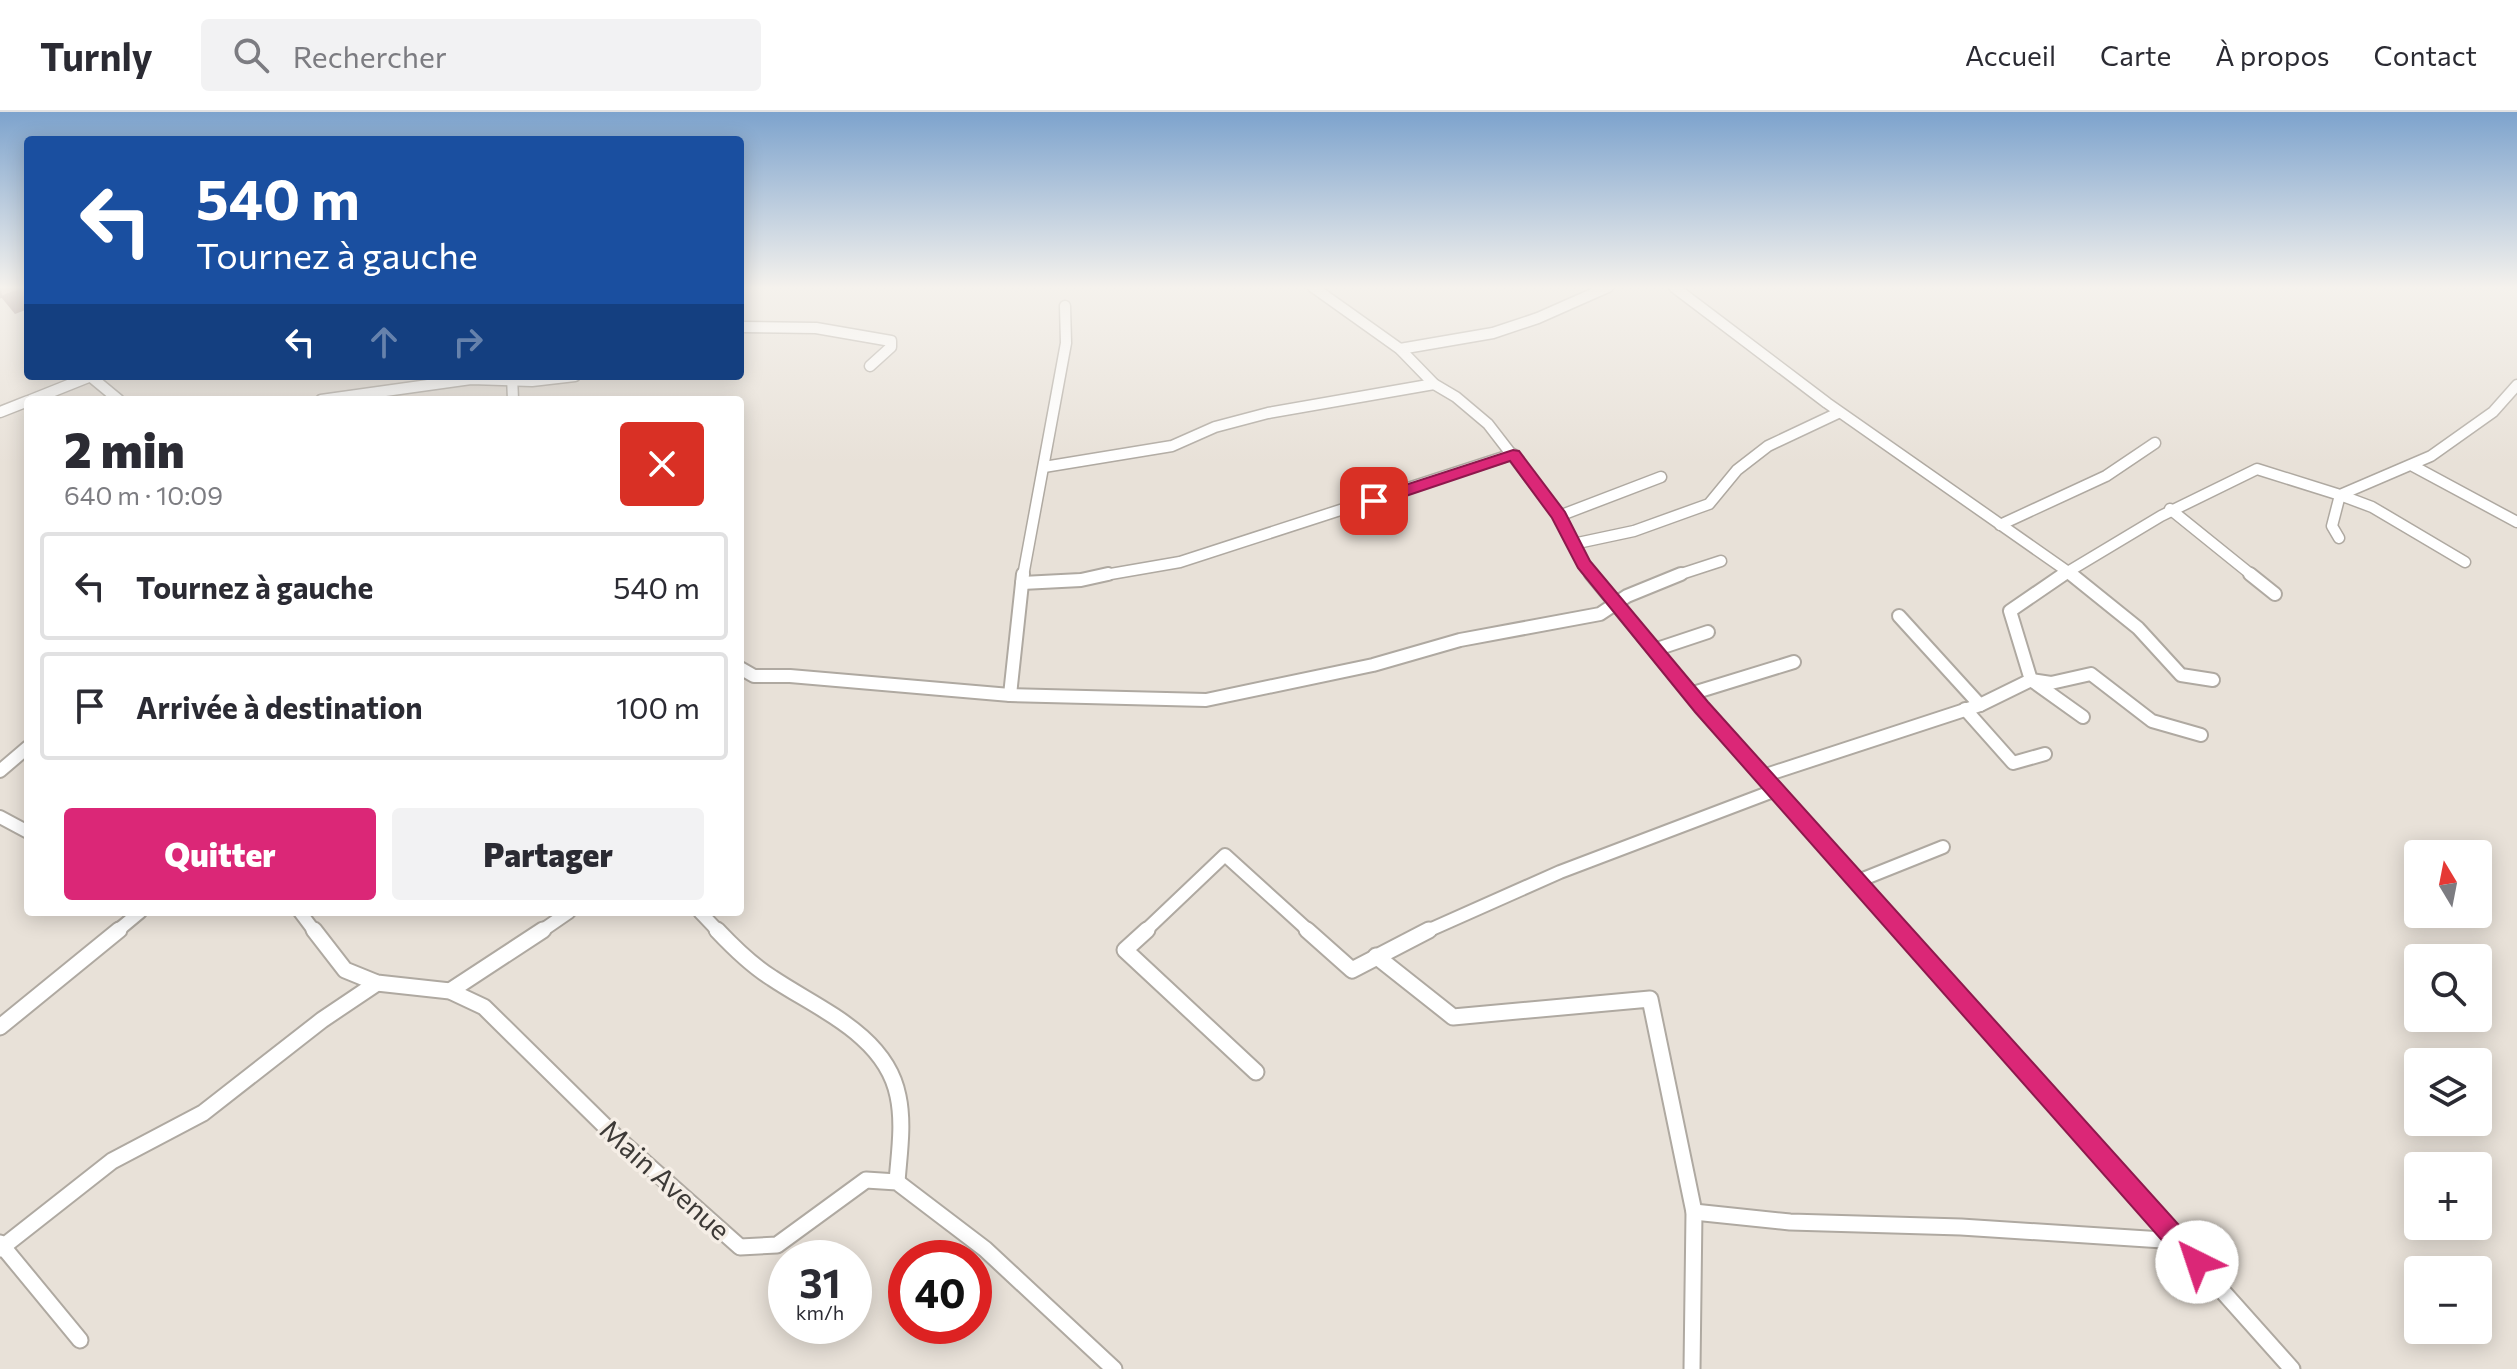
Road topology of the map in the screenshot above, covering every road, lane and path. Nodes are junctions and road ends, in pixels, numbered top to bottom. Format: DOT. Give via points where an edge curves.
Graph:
graph roads {
  1 [pos="891,346"];
  2 [pos="1066,346"];
  3 [pos="1395,346"];
  4 [pos="1419,346"];
  5 [pos="1750,346"];
  6 [pos="1400,349"];
  7 [pos="870,366"];
  8 [pos="80,380"];
  9 [pos="95,380"];
  10 [pos="464,380"];
  11 [pos="1434,384"];
  12 [pos="2517,385"];
  13 [pos="42,396"];
  14 [pos="114,396"];
  15 [pos="350,396"];
  16 [pos="24,403"];
  17 [pos="0,412"];
  18 [pos="1838,413"];
  19 [pos="2155,443"];
  20 [pos="1513,454"];
  21 [pos="2413,466"];
  22 [pos="1044,467"];
  23 [pos="1661,477"];
  24 [pos="2340,495"];
  25 [pos="2170,509"];
  26 [pos="1559,516"];
  27 [pos="2517,522"];
  28 [pos="2000,525"];
  29 [pos="2339,538"];
  30 [pos="1573,544"];
  31 [pos="1721,561"];
  32 [pos="2465,562"];
  33 [pos="2067,569"];
  34 [pos="1022,583"];
  35 [pos="2275,594"];
  36 [pos="1615,602"];
  37 [pos="1899,616"];
  38 [pos="1708,632"];
  39 [pos="1654,650"];
  40 [pos="1794,662"];
  41 [pos="744,670"];
  42 [pos="2031,680"];
  43 [pos="2213,680"];
  44 [pos="1690,694"];
  45 [pos="1010,695"];
  46 [pos="1980,705"];
  47 [pos="1965,709"];
  48 [pos="2083,717"];
  49 [pos="2201,735"];
  50 [pos="24,750"];
  51 [pos="2045,754"];
  52 [pos="0,771"];
  53 [pos="1763,776"];
  54 [pos="1776,790"];
  55 [pos="0,817"];
  56 [pos="24,830"];
  57 [pos="1943,847"];
  58 [pos="1858,881"];
  59 [pos="135,916"];
  60 [pos="303,916"];
  61 [pos="563,916"];
  62 [pos="704,916"];
  63 [pos="1376,956"];
  64 [pos="377,983"];
  65 [pos="450,991"];
  66 [pos="0,1027"];
  67 [pos="1256,1072"];
  68 [pos="897,1182"];
  69 [pos="1694,1212"];
  70 [pos="2178,1241"];
  71 [pos="1,1247"];
  72 [pos="80,1340"];
  73 [pos="1114,1369"];
  74 [pos="1692,1369"];
  75 [pos="2292,1369"];
  1 -- 7 [label="street"];
  2 -- 22 [label="street"];
  3 -- 6 [label="street"];
  4 -- 6 [label="street"];
  5 -- 18 [label="street"];
  6 -- 11 [label="street"];
  8 -- 13 [label="street"];
  9 -- 14 [label="street"];
  10 -- 15 [label="street"];
  11 -- 20 [label="street" via="1488,424"];
  11 -- 22 [label="street" via="1268,413 1172,446"];
  12 -- 21 [label="street" via="2493,412"];
  16 -- 17 [label="street"];
  18 -- 28 [label="street"];
  18 -- 30 [label="street" via="1768,446 1737,470 1709,504 1634,531"];
  19 -- 28 [label="street" via="2106,476"];
  20 -- 26 [label="street"];
  20 -- 34 [label="street" via="1180,562 1081,580"];
  21 -- 24 [label="street"];
  21 -- 27 [label="street"];
  22 -- 34 [label="street"];
  23 -- 26 [label="street"];
  24 -- 25 [label="street" via="2257,469"];
  24 -- 29 [label="street" via="2332,526"];
  24 -- 32 [label="street" via="2372,507"];
  25 -- 33 [label="street"];
  25 -- 35 [label="street"];
  26 -- 30 [label="street"];
  28 -- 33 [label="street"];
  30 -- 36 [label="street"];
  31 -- 36 [label="street"];
  33 -- 42 [label="street" via="2010,611"];
  33 -- 43 [label="street" via="2165,654 2181,675"];
  34 -- 45 [label="street"];
  36 -- 39 [label="street"];
  36 -- 45 [label="street" via="1600,614 1460,640 1373,665 1206,700"];
  37 -- 46 [label="street"];
  38 -- 39 [label="street"];
  39 -- 44 [label="street"];
  40 -- 44 [label="street"];
  41 -- 45 [label="street" via="754,676"];
  42 -- 46 [label="street"];
  42 -- 48 [label="street"];
  42 -- 49 [label="street" via="2051,683 2091,674 2129,709 2167,730"];
  44 -- 53 [label="street"];
  46 -- 47 [label="street"];
  47 -- 51 [label="street" via="2013,763"];
  47 -- 53 [label="street"];
  50 -- 52 [label="street"];
  53 -- 54 [label="street"];
  54 -- 58 [label="street"];
  54 -- 63 [label="street" via="1499,896"];
  55 -- 56 [label="street"];
  57 -- 58 [label="street"];
  58 -- 70 [label="street"];
  59 -- 66 [label="street"];
  60 -- 64 [label="street, Main Avenue" via="345,970"];
  61 -- 65 [label="street"];
  62 -- 68 [label="street" via="752,964 858,1032 883,1064 896,1087"];
  63 -- 67 [label="street" via="1352,970 1225,855 1125,950"];
  63 -- 69 [label="street" via="1453,1017 1650,999"];
  64 -- 65 [label="street, Main Avenue"];
  64 -- 71 [label="street" via="203,1113 112,1161"];
  65 -- 68 [label="street, Main Avenue" via="484,1007 615,1136 740,1247 777,1245 866,1180"];
  68 -- 73 [label="street" via="985,1249"];
  69 -- 70 [label="street" via="1790,1222"];
  69 -- 74 [label="street"];
  70 -- 75 [label="street"];
  71 -- 72 [label="street"];
}
